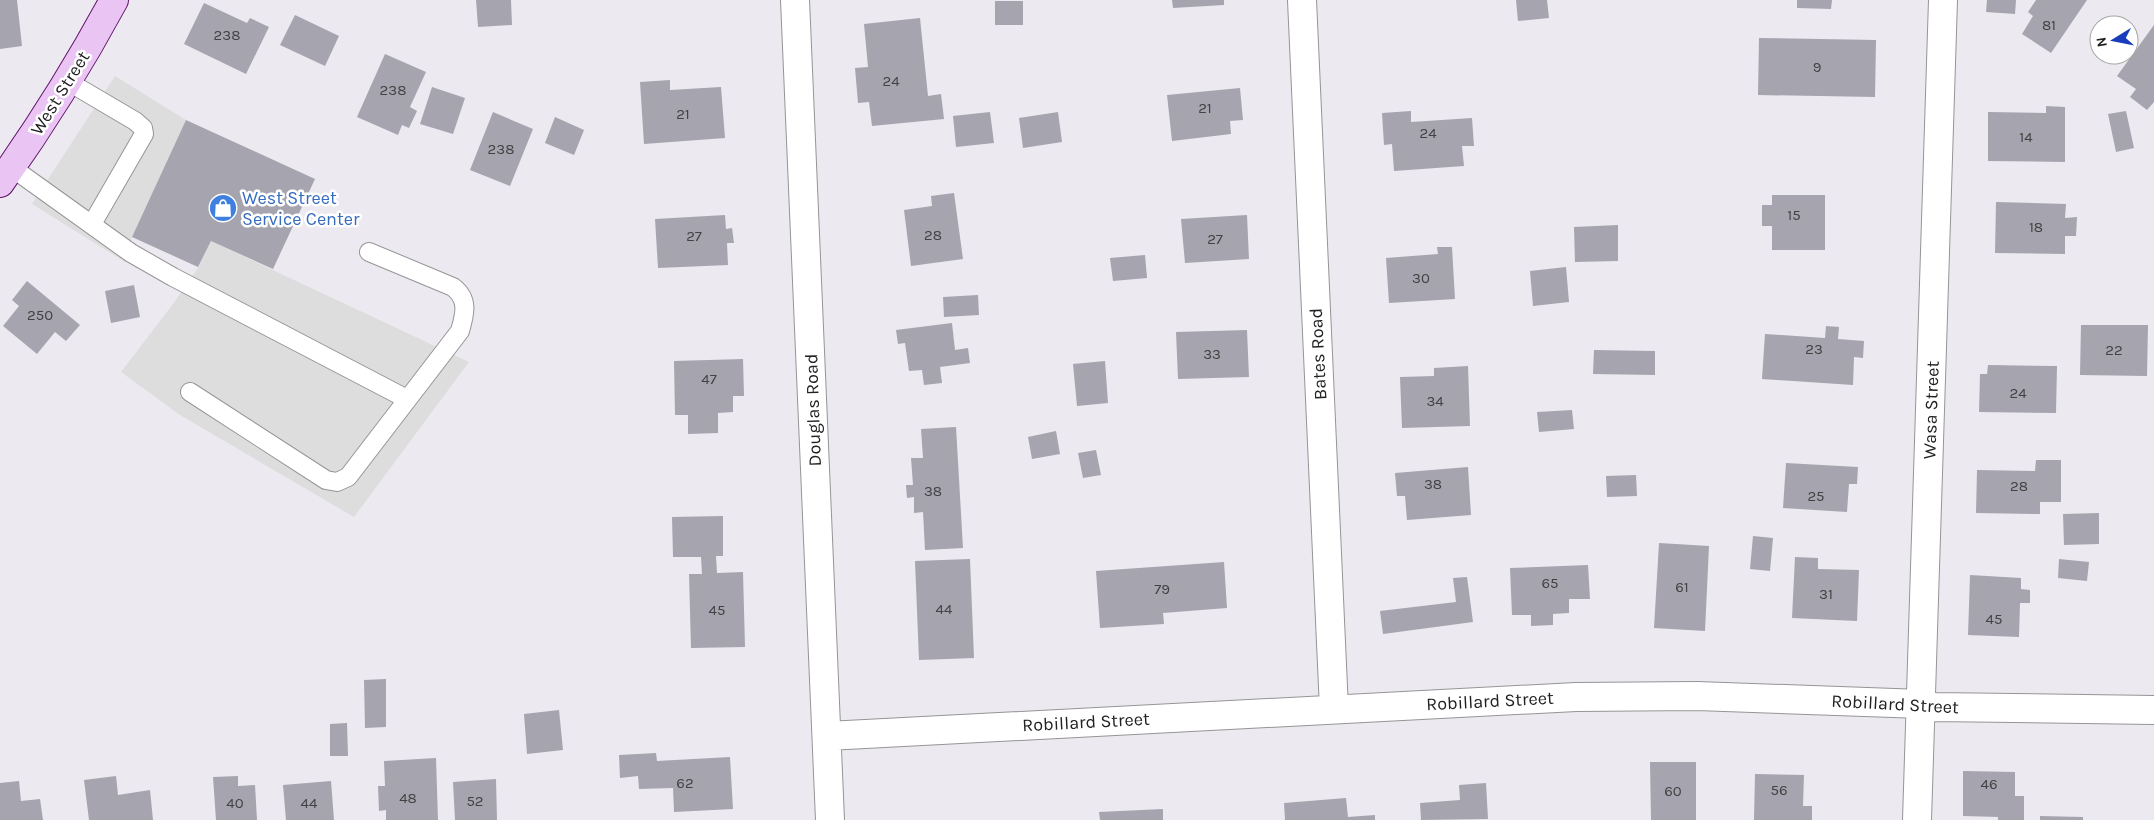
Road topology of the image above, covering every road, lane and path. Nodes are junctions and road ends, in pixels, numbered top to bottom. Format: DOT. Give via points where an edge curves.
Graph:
graph roads {
  1 [pos="114,0"];
  2 [pos="796,0"];
  3 [pos="1302,0"];
  4 [pos="1943,0"];
  5 [pos="67,81"];
  6 [pos="6,175"];
  7 [pos="92,224"];
  8 [pos="370,252"];
  9 [pos="190,392"];
  10 [pos="408,399"];
  11 [pos="1922,704"];
  12 [pos="1334,709"];
  13 [pos="2154,710"];
  14 [pos="827,736"];
  15 [pos="830,820"];
  16 [pos="1917,820"];
  1 -- 5 [label="main road, West Street"];
  2 -- 14 [label="street, Douglas Road"];
  3 -- 12 [label="street, Bates Road"];
  4 -- 11 [label="street, Wasa Street"];
  5 -- 6 [label="main road, West Street"];
  5 -- 7 [label="lane" via="143,128 144,134"];
  6 -- 7 [label="lane"];
  7 -- 10 [label="lane" via="131,253 173,277"];
  8 -- 10 [label="lane" via="453,286 465,303 460,331"];
  9 -- 10 [label="lane" via="326,480 337,482 348,477"];
  11 -- 12 [label="street, Robillard Street" via="1697,696 1576,696"];
  11 -- 13 [label="street, Robillard Street" via="1934,707"];
  11 -- 16 [label="street, Wasa Street"];
  12 -- 14 [label="street, Robillard Street"];
  14 -- 15 [label="street, Douglas Road"];
}
